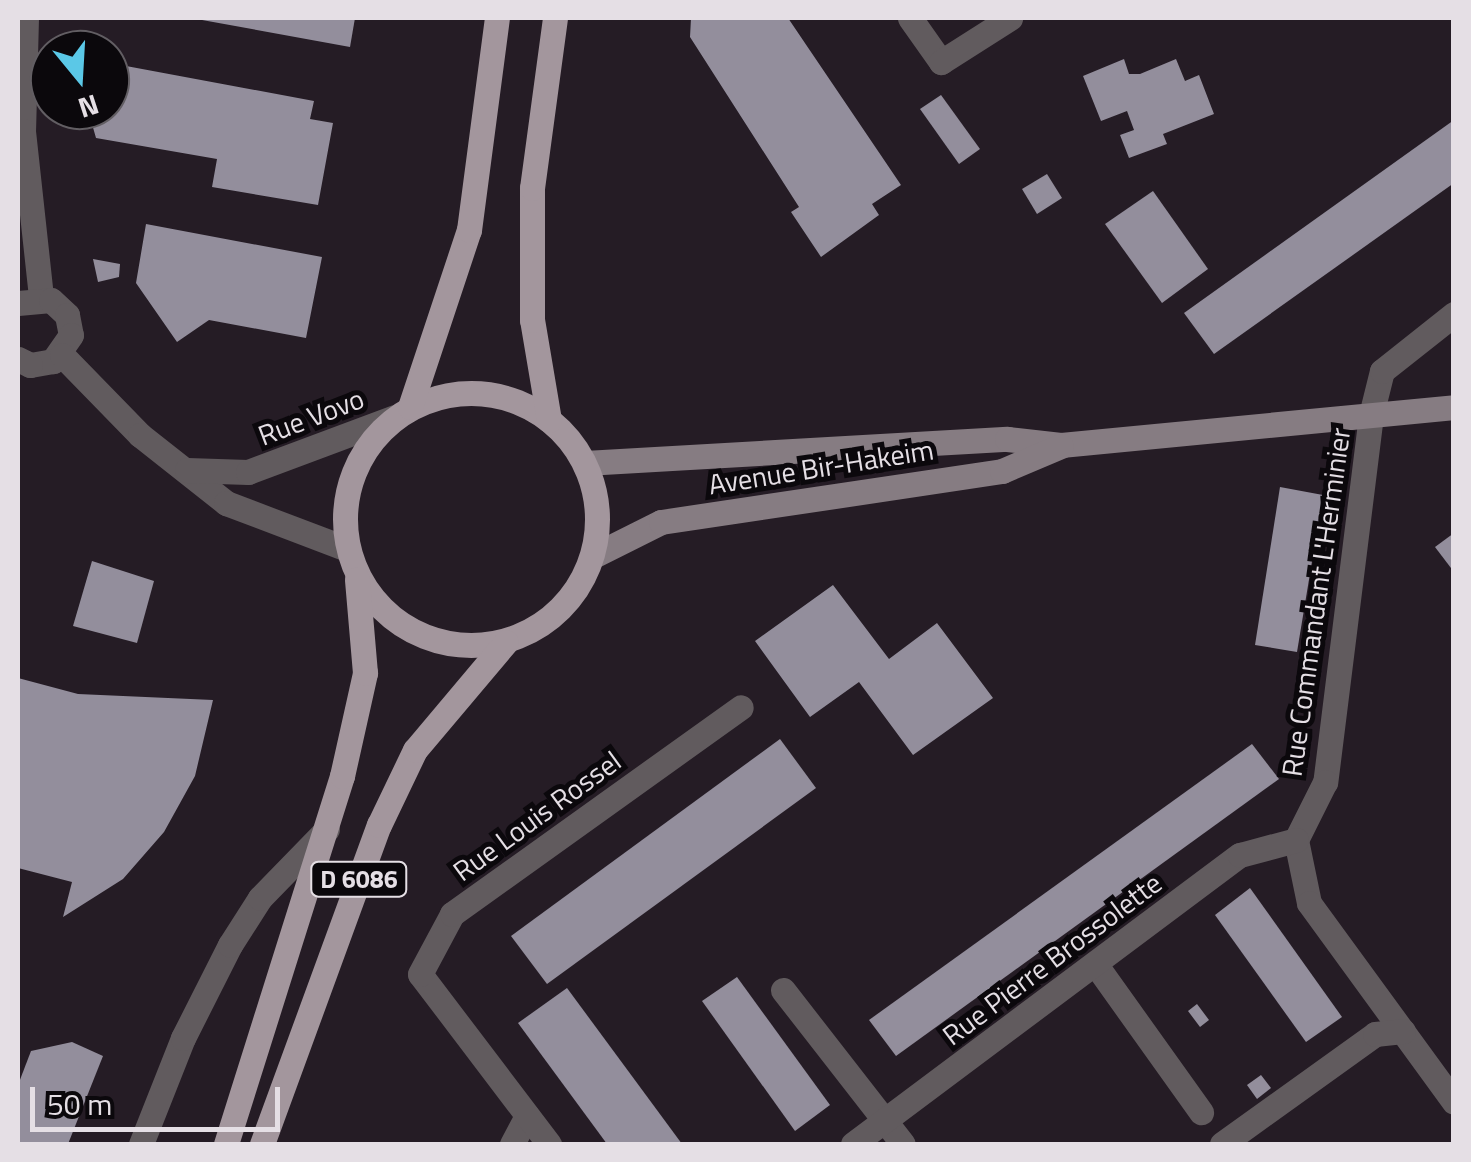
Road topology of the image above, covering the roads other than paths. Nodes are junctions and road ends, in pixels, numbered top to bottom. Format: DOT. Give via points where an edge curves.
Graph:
graph roads {
  1 [pos="26,18"];
  2 [pos="498,18"];
  3 [pos="555,18"];
  4 [pos="910,18"];
  5 [pos="1010,18"];
  6 [pos="29,300"];
  7 [pos="1454,314"];
  8 [pos="62,355"];
  9 [pos="18,359"];
  10 [pos="1454,407"];
  11 [pos="402,412"];
  12 [pos="1371,415"];
  13 [pos="549,420"];
  14 [pos="1061,445"];
  15 [pos="585,463"];
  16 [pos="188,470"];
  17 [pos="346,549"];
  18 [pos="592,556"];
  19 [pos="358,579"];
  20 [pos="506,642"];
  21 [pos="741,707"];
  22 [pos="327,829"];
  23 [pos="1296,840"];
  24 [pos="1096,965"];
  25 [pos="783,990"];
  26 [pos="1403,1032"];
  27 [pos="1454,1102"];
  28 [pos="1201,1112"];
  29 [pos="527,1116"];
  30 [pos="885,1121"];
  31 [pos="141,1144"];
  32 [pos="226,1144"];
  33 [pos="262,1144"];
  34 [pos="512,1144"];
  35 [pos="548,1144"];
  36 [pos="853,1144"];
  37 [pos="903,1144"];
  38 [pos="1222,1144"];
  1 -- 6 [label="street"];
  2 -- 11 [label="main road" via="469,230"];
  3 -- 13 [label="main road" via="532,188 532,320"];
  4 -- 5 [label="street" via="941,62"];
  6 -- 8 [label="street" via="67,314 71,336"];
  7 -- 12 [label="street, Rue Commandant L'Herminier" via="1382,371"];
  8 -- 9 [label="street" via="42,365"];
  8 -- 16 [label="street" via="140,435"];
  10 -- 12 [label="main road, Avenue Bir-Hakeim"];
  11 -- 13 [label="main road" via="457,393 489,396"];
  11 -- 16 [label="street, Rue Vovo" via="248,472"];
  11 -- 17 [label="main road" via="362,454 344,500"];
  12 -- 14 [label="main road, Avenue Bir-Hakeim"];
  12 -- 23 [label="street, Rue Commandant L'Herminier" via="1325,782"];
  13 -- 15 [label="main road"];
  14 -- 15 [label="main road, Avenue Bir-Hakeim" via="1007,439"];
  14 -- 18 [label="main road, Avenue Bir-Hakeim" via="1002,471 661,522"];
  15 -- 18 [label="main road" via="598,508"];
  16 -- 17 [label="street" via="226,503"];
  17 -- 19 [label="main road"];
  18 -- 20 [label="main road" via="544,624"];
  19 -- 20 [label="main road" via="395,622 413,630 448,644"];
  19 -- 22 [label="main road, D 6086" via="365,673"];
  20 -- 33 [label="main road, D 6086" via="415,750 379,825"];
  21 -- 29 [label="street, Rue Louis Rossel" via="452,914 420,974"];
  22 -- 31 [label="street" via="260,898 230,945"];
  22 -- 32 [label="main road, D 6086"];
  23 -- 24 [label="street, Rue Pierre Brossolette" via="1240,856"];
  23 -- 26 [label="street" via="1309,903"];
  24 -- 28 [label="street"];
  24 -- 30 [label="street, Rue Pierre Brossolette"];
  25 -- 30 [label="street"];
  26 -- 27 [label="street"];
  26 -- 38 [label="street" via="1375,1034"];
  29 -- 34 [label="street"];
  29 -- 35 [label="street, Rue Louis Rossel"];
  30 -- 36 [label="street, Rue Pierre Brossolette"];
  30 -- 37 [label="street"];
}
